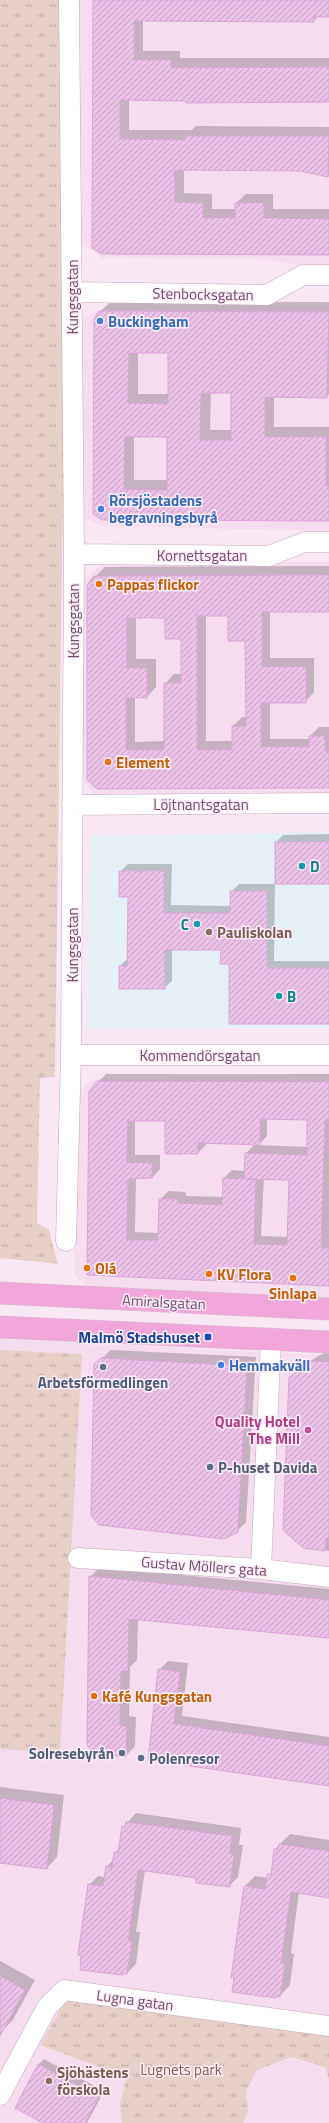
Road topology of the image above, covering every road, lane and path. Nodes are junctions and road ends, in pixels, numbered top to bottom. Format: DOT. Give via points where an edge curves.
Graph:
graph roads {
  1 [pos="69,0"];
  2 [pos="329,275"];
  3 [pos="72,292"];
  4 [pos="329,542"];
  5 [pos="74,554"];
  6 [pos="329,803"];
  7 [pos="72,805"];
  8 [pos="72,1055"];
  9 [pos="329,1056"];
  10 [pos="66,1241"];
  11 [pos="0,1293"];
  12 [pos="329,1309"];
  13 [pos="0,1327"];
  14 [pos="271,1339"];
  15 [pos="329,1342"];
  16 [pos="78,1558"];
  17 [pos="261,1569"];
  18 [pos="329,1577"];
  19 [pos="329,2026"];
  20 [pos="0,2095"];
  1 -- 3 [label="street, Kungsgatan"];
  2 -- 3 [label="street, Stenbocksgatan" via="303,275 268,295"];
  3 -- 5 [label="street, Kungsgatan"];
  4 -- 5 [label="street, Kornettsgatan" via="305,542 269,556"];
  5 -- 7 [label="street, Kungsgatan"];
  6 -- 7 [label="street, Löjtnantsgatan"];
  7 -- 8 [label="street, Kungsgatan"];
  8 -- 9 [label="street, Kommendörsgatan"];
  8 -- 10 [label="street, Kungsgatan"];
  11 -- 12 [label="main road, Amiralsgatan"];
  13 -- 14 [label="main road"];
  14 -- 15 [label="main road"];
  14 -- 17 [label="street"];
  16 -- 17 [label="street, Gustav Möllers gata"];
  17 -- 18 [label="street, Gustav Möllers gata"];
  19 -- 20 [label="street, Lugna gatan" via="64,1990 47,2006"];
}
